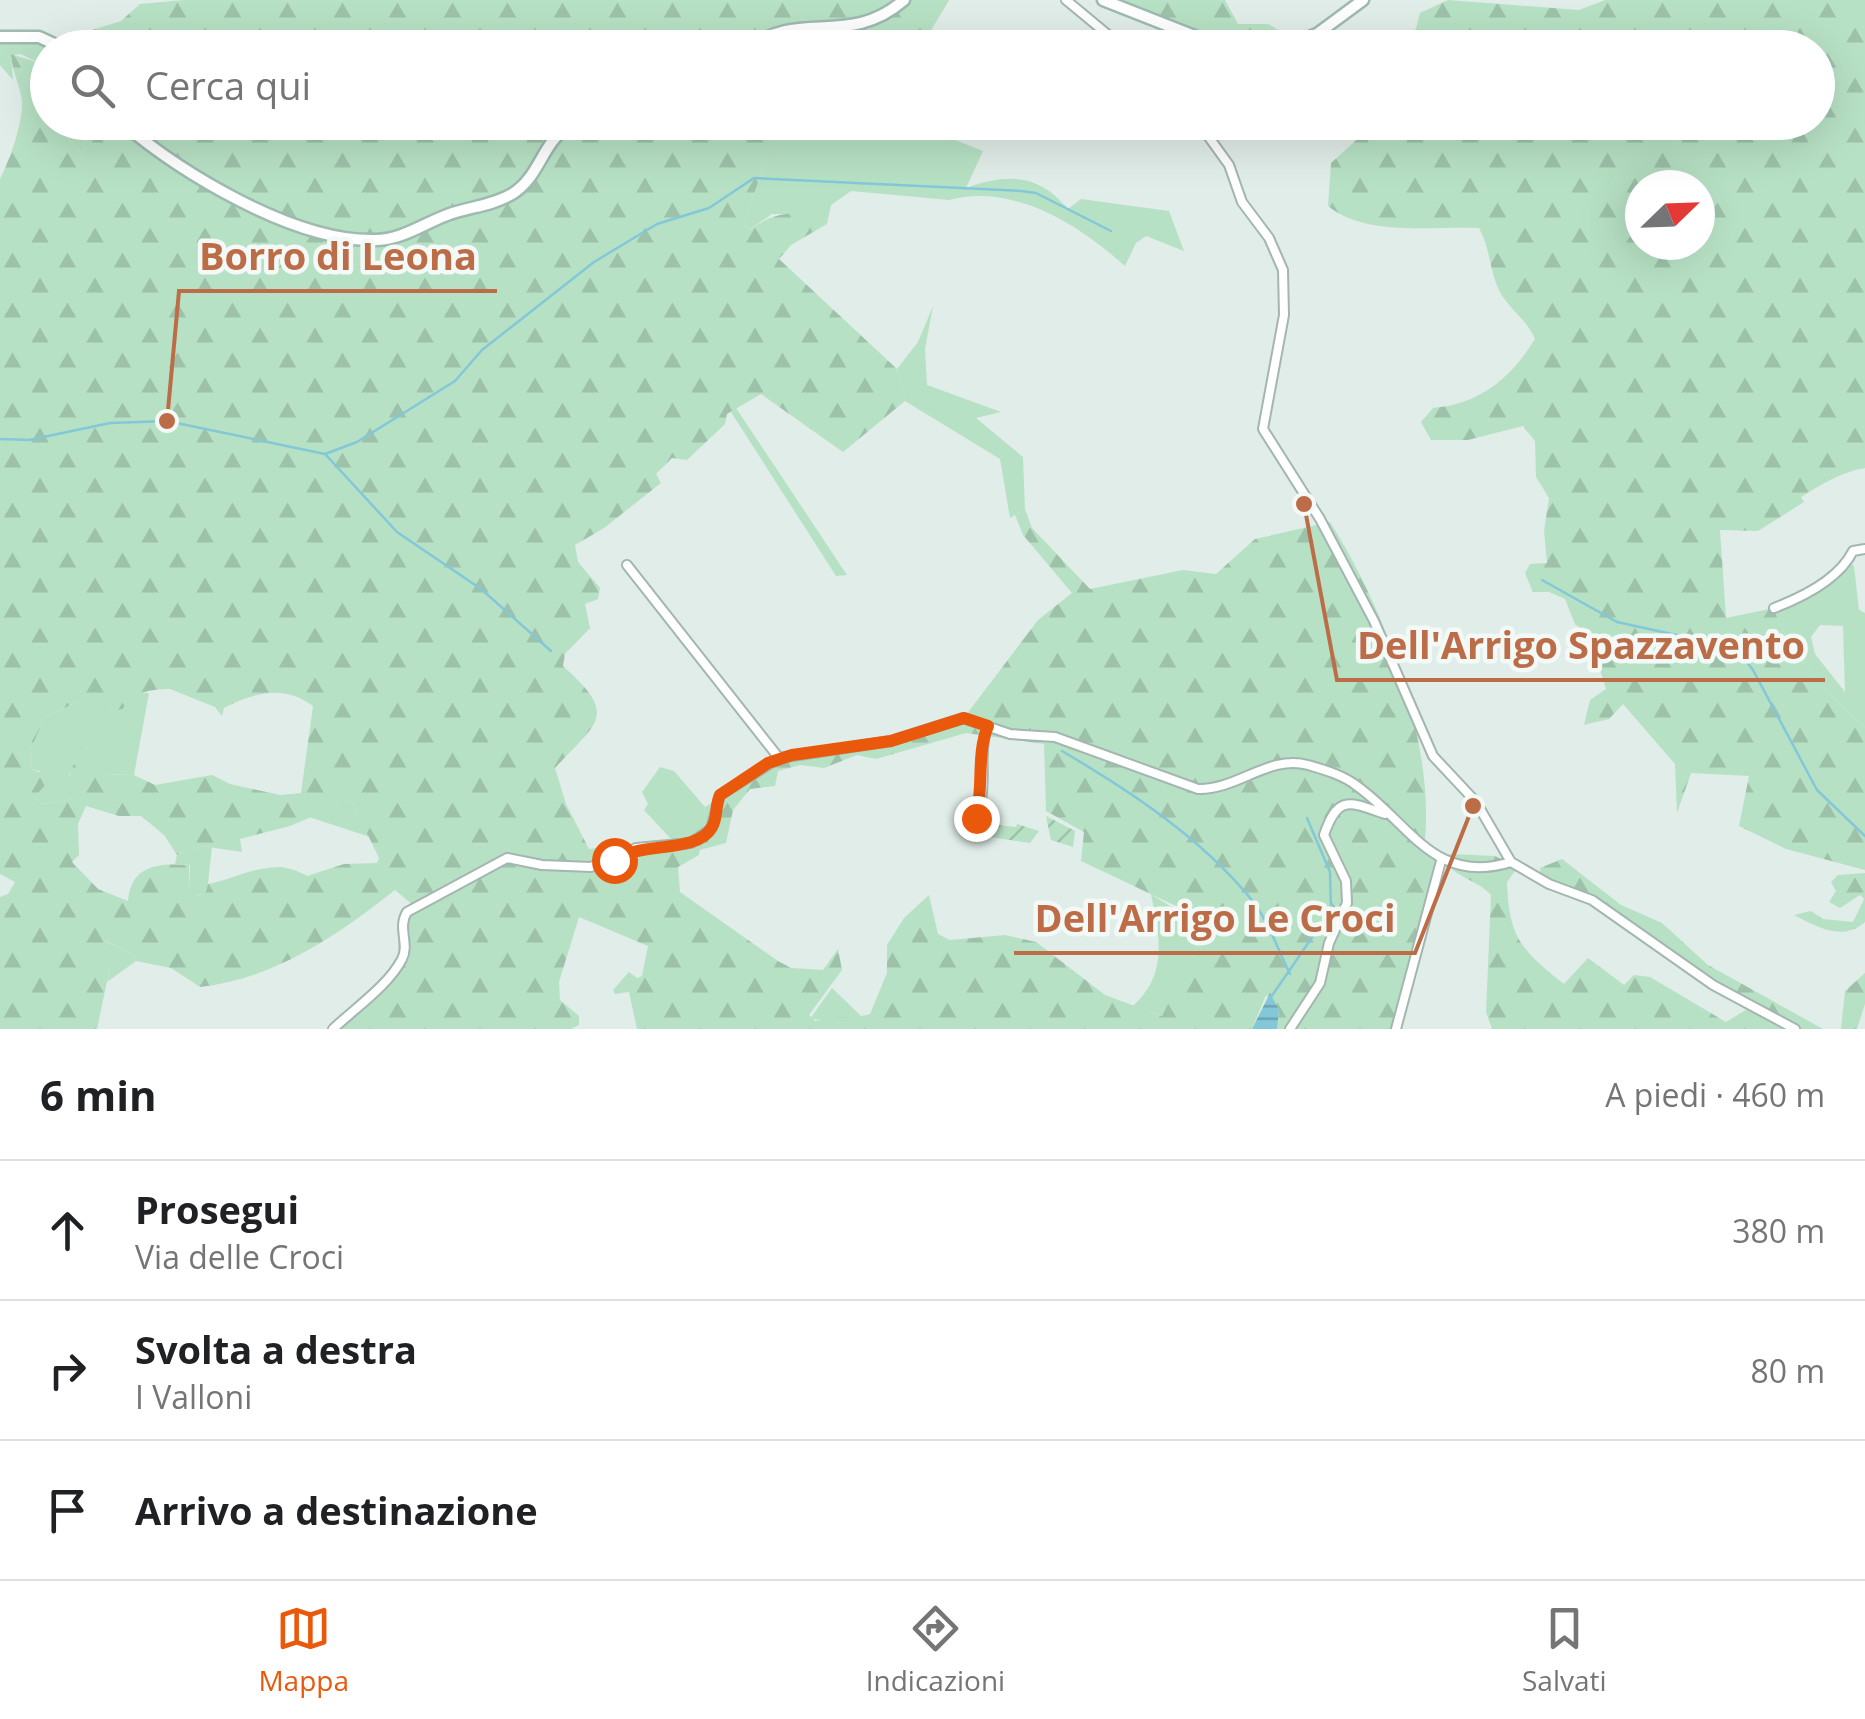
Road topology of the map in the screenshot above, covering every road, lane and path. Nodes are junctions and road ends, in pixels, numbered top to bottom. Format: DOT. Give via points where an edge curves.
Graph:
graph roads {
  1 [pos="904,0"];
  2 [pos="1066,0"];
  3 [pos="1103,0"];
  4 [pos="1363,0"];
  5 [pos="800,30"];
  6 [pos="1102,30"];
  7 [pos="1179,30"];
  8 [pos="1322,30"];
  9 [pos="0,37"];
  10 [pos="30,37"];
  11 [pos="150,140"];
  12 [pos="552,140"];
  13 [pos="1211,140"];
  14 [pos="1865,550"];
  15 [pos="626,565"];
  16 [pos="1774,608"];
  17 [pos="988,726"];
  18 [pos="780,758"];
  19 [pos="1390,815"];
  20 [pos="970,823"];
  21 [pos="1441,861"];
  22 [pos="1511,862"];
  23 [pos="333,1029"];
  24 [pos="1290,1029"];
  25 [pos="1396,1029"];
  26 [pos="1794,1029"];
  1 -- 5 [label="main road" via="863,25"];
  2 -- 6 [label="street"];
  3 -- 7 [label="main road"];
  4 -- 8 [label="main road"];
  9 -- 10 [label="main road"];
  11 -- 12 [label="main road" via="269,214 375,240 517,191"];
  13 -- 22 [label="street" via="1284,270 1284,316 1262,429 1367,606 1433,756 1476,802"];
  14 -- 16 [label="street" via="1854,551 1845,567"];
  15 -- 18 [label="street"];
  17 -- 18 [label="street" via="964,718 891,741"];
  17 -- 19 [label="street" via="1055,737 1198,789 1215,790 1292,762 1342,776"];
  17 -- 20 [label="street" via="979,807"];
  18 -- 23 [label="street" via="720,795 712,828 691,843 636,848 592,867 507,858 417,904 402,920 405,950 398,966"];
  19 -- 21 [label="street"];
  19 -- 24 [label="street" via="1353,802 1330,818 1324,835 1346,881 1347,903 1320,982"];
  21 -- 22 [label="street" via="1478,869"];
  21 -- 25 [label="street"];
  22 -- 26 [label="street" via="1592,900 1713,985"];
}
